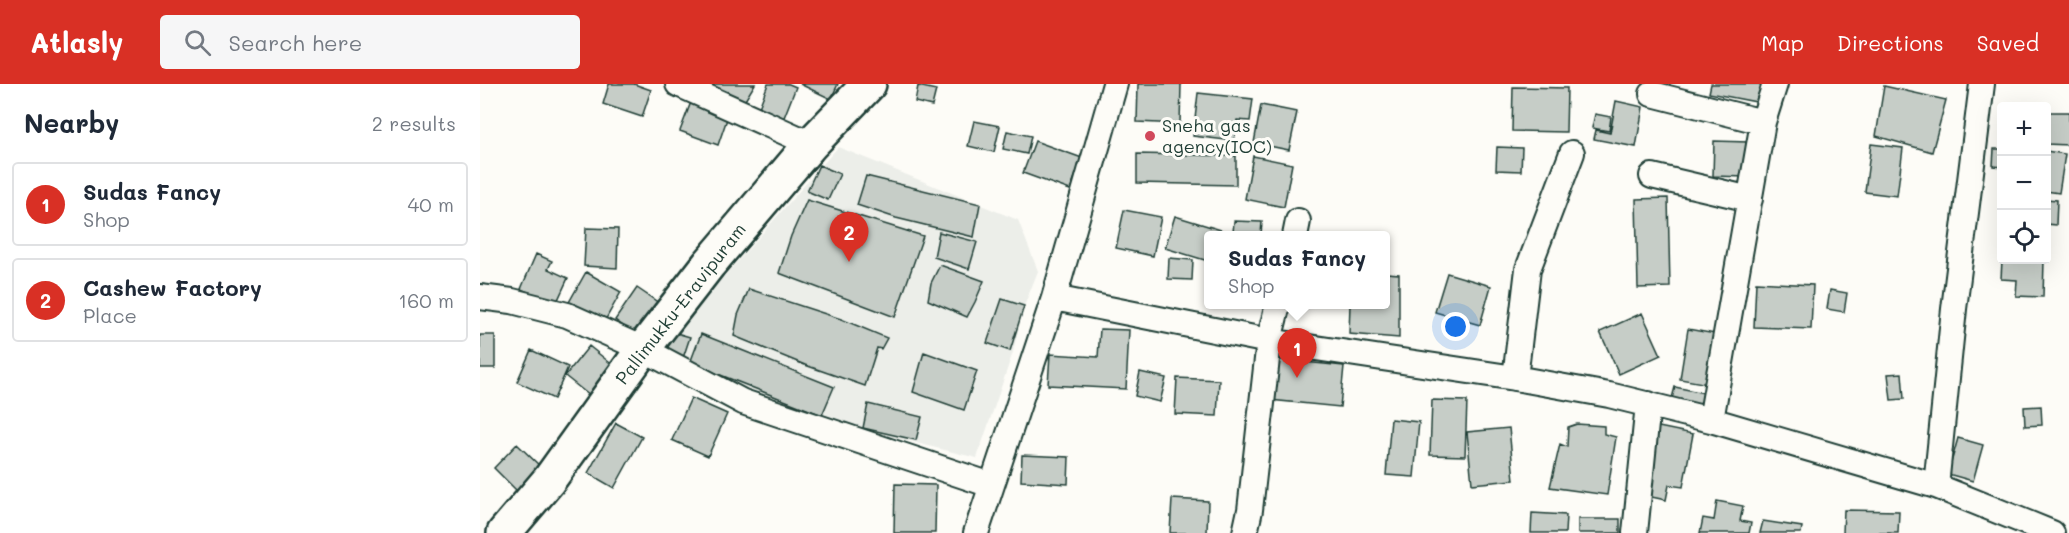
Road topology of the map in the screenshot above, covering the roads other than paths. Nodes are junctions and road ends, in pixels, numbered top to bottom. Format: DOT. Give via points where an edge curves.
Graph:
graph roads {
  1 [pos="678,84"];
  2 [pos="869,84"];
  3 [pos="1115,84"];
  4 [pos="1775,84"];
  5 [pos="1983,84"];
  6 [pos="1652,94"];
  7 [pos="1763,122"];
  8 [pos="811,144"];
  9 [pos="1572,153"];
  10 [pos="1652,176"];
  11 [pos="1750,199"];
  12 [pos="480,297"];
  13 [pos="1054,298"];
  14 [pos="1277,309"];
  15 [pos="1269,341"];
  16 [pos="643,349"];
  17 [pos="1515,378"];
  18 [pos="1648,405"];
  19 [pos="1711,420"];
  20 [pos="991,485"];
  21 [pos="1936,486"];
  22 [pos="504,533"];
  23 [pos="976,533"];
  24 [pos="1245,533"];
  25 [pos="1635,533"];
  26 [pos="2052,533"];
  1 -- 8 [label="street"];
  2 -- 8 [label="main road, Pallimukku-Eravipuram"];
  3 -- 13 [label="street"];
  4 -- 7 [label="street"];
  5 -- 21 [label="street"];
  6 -- 7 [label="street"];
  7 -- 11 [label="street"];
  8 -- 16 [label="main road, Pallimukku-Eravipuram"];
  9 -- 17 [label="street" via="1528,269"];
  10 -- 11 [label="street"];
  11 -- 19 [label="street"];
  12 -- 16 [label="street" via="567,315"];
  13 -- 15 [label="street"];
  13 -- 20 [label="street"];
  14 -- 15 [label="street"];
  15 -- 17 [label="street"];
  15 -- 24 [label="street"];
  16 -- 20 [label="street" via="743,402"];
  16 -- 22 [label="main road, Pallimukku-Eravipuram" via="549,480"];
  17 -- 18 [label="street"];
  18 -- 19 [label="street"];
  18 -- 25 [label="street"];
  19 -- 21 [label="street"];
  20 -- 23 [label="street"];
  21 -- 26 [label="street"];
}
